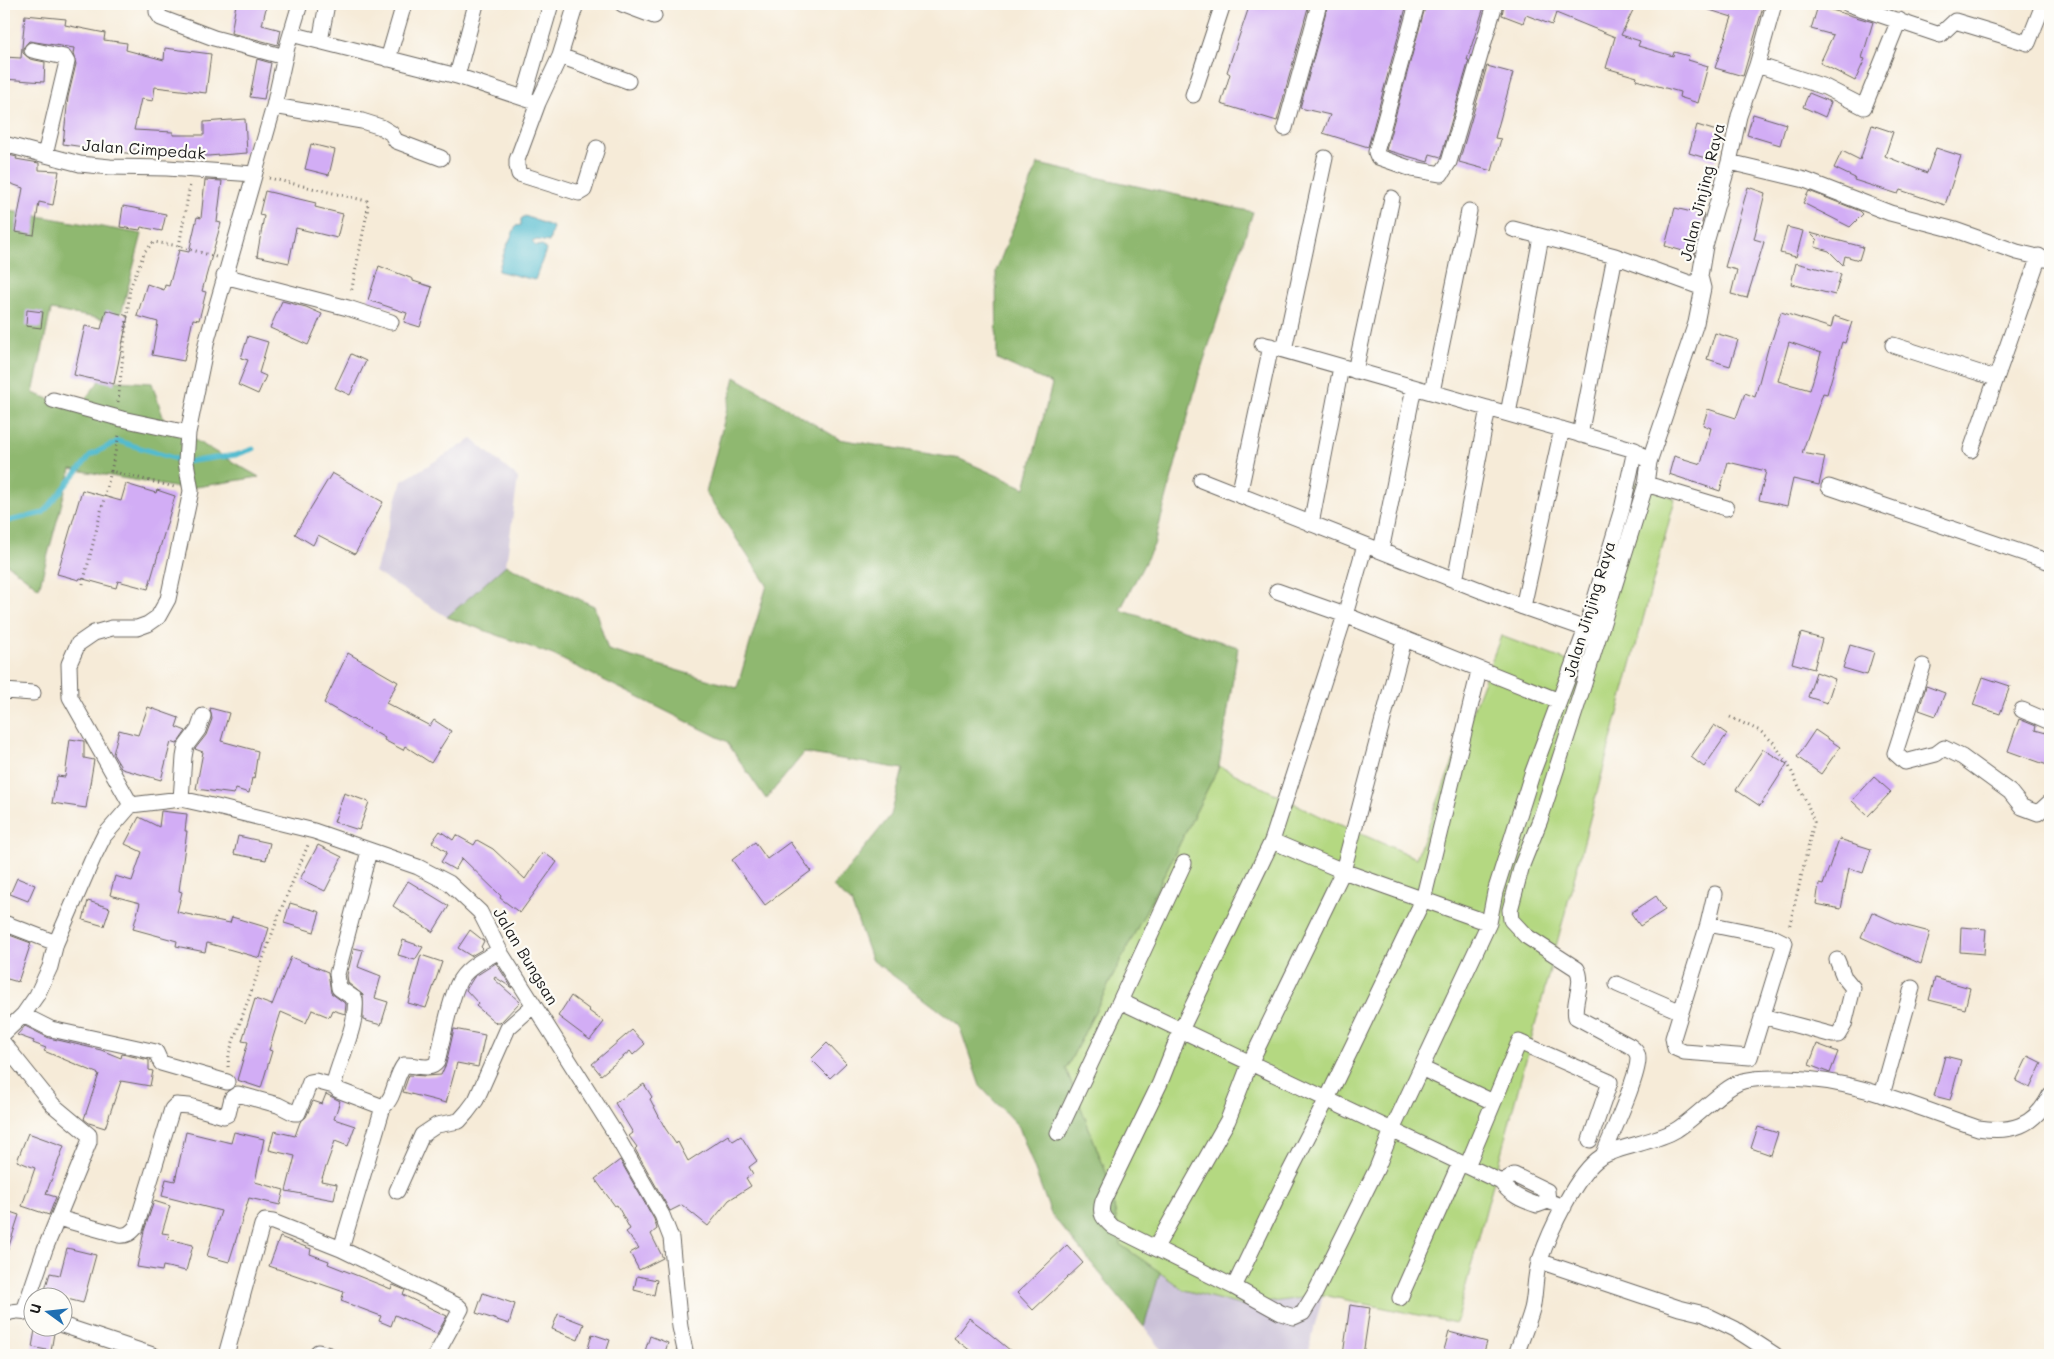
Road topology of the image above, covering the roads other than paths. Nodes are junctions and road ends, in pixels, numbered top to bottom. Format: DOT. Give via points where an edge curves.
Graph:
graph roads {
  1 [pos="157,4"];
  2 [pos="300,4"];
  3 [pos="327,4"];
  4 [pos="404,4"];
  5 [pos="476,4"];
  6 [pos="551,4"];
  7 [pos="576,4"];
  8 [pos="622,4"];
  9 [pos="1223,4"];
  10 [pos="1319,4"];
  11 [pos="1417,4"];
  12 [pos="1495,4"];
  13 [pos="1774,4"];
  14 [pos="1848,4"];
  15 [pos="2043,5"];
  16 [pos="654,16"];
  17 [pos="1899,20"];
  18 [pos="291,34"];
  19 [pos="320,41"];
  20 [pos="32,50"];
  21 [pos="560,56"];
  22 [pos="285,57"];
  23 [pos="388,59"];
  24 [pos="1757,65"];
  25 [pos="457,76"];
  26 [pos="628,81"];
  27 [pos="1193,96"];
  28 [pos="531,100"];
  29 [pos="274,106"];
  30 [pos="1285,128"];
  31 [pos="4,144"];
  32 [pos="596,148"];
  33 [pos="45,155"];
  34 [pos="441,158"];
  35 [pos="1325,158"];
  36 [pos="1729,162"];
  37 [pos="254,174"];
  38 [pos="1392,198"];
  39 [pos="1470,211"];
  40 [pos="1513,229"];
  41 [pos="1541,237"];
  42 [pos="1615,256"];
  43 [pos="2044,258"];
  44 [pos="224,276"];
  45 [pos="1703,288"];
  46 [pos="391,322"];
  47 [pos="1893,345"];
  48 [pos="1272,347"];
  49 [pos="1348,369"];
  50 [pos="1995,378"];
  51 [pos="1414,387"];
  52 [pos="1432,392"];
  53 [pos="53,400"];
  54 [pos="1488,408"];
  55 [pos="1508,414"];
  56 [pos="1562,429"];
  57 [pos="188,433"];
  58 [pos="1580,434"];
  59 [pos="1635,450"];
  60 [pos="1971,450"];
  61 [pos="1649,462"];
  62 [pos="1201,480"];
  63 [pos="1646,484"];
  64 [pos="1829,487"];
  65 [pos="1238,495"];
  66 [pos="1726,508"];
  67 [pos="1311,524"];
  68 [pos="1365,545"];
  69 [pos="1381,552"];
  70 [pos="2050,562"];
  71 [pos="1455,581"];
  72 [pos="1277,591"];
  73 [pos="1523,608"];
  74 [pos="1345,615"];
  75 [pos="1586,629"];
  76 [pos="1404,640"];
  77 [pos="1923,666"];
  78 [pos="1478,671"];
  79 [pos="4,691"];
  80 [pos="33,693"];
  81 [pos="1559,702"];
  82 [pos="2022,710"];
  83 [pos="203,716"];
  84 [pos="2050,722"];
  85 [pos="181,800"];
  86 [pos="2050,802"];
  87 [pos="131,805"];
  88 [pos="1272,841"];
  89 [pos="369,850"];
  90 [pos="1184,863"];
  91 [pos="1343,871"];
  92 [pos="1715,894"];
  93 [pos="1423,900"];
  94 [pos="1489,922"];
  95 [pos="4,923"];
  96 [pos="1708,924"];
  97 [pos="56,943"];
  98 [pos="500,950"];
  99 [pos="1837,960"];
  100 [pos="1617,984"];
  101 [pos="1912,988"];
  102 [pos="1120,1001"];
  103 [pos="534,1005"];
  104 [pos="1679,1011"];
  105 [pos="23,1015"];
  106 [pos="1762,1016"];
  107 [pos="1181,1030"];
  108 [pos="4,1033"];
  109 [pos="4,1044"];
  110 [pos="1733,1057"];
  111 [pos="1250,1063"];
  112 [pos="1421,1068"];
  113 [pos="1742,1081"];
  114 [pos="227,1082"];
  115 [pos="334,1086"];
  116 [pos="1882,1095"];
  117 [pos="2050,1096"];
  118 [pos="1327,1099"];
  119 [pos="1494,1102"];
  120 [pos="383,1107"];
  121 [pos="1392,1130"];
  122 [pos="1058,1133"];
  123 [pos="1590,1140"];
  124 [pos="1603,1156"];
  125 [pos="1464,1164"];
  126 [pos="397,1191"];
  127 [pos="1564,1208"];
  128 [pos="58,1218"];
  129 [pos="1156,1247"];
  130 [pos="341,1249"];
  131 [pos="1539,1261"];
  132 [pos="36,1286"];
  133 [pos="1234,1286"];
  134 [pos="1400,1298"];
  135 [pos="22,1312"];
  136 [pos="4,1315"];
  137 [pos="72,1328"];
  138 [pos="153,1355"];
  139 [pos="226,1355"];
  140 [pos="436,1355"];
  141 [pos="686,1355"];
  142 [pos="1516,1355"];
  143 [pos="1776,1355"];
  1 -- 22 [label="street" via="161,18 214,38"];
  2 -- 18 [label="street"];
  3 -- 19 [label="street"];
  4 -- 23 [label="street"];
  5 -- 25 [label="street"];
  6 -- 28 [label="street"];
  7 -- 21 [label="street"];
  8 -- 16 [label="street"];
  9 -- 27 [label="street"];
  10 -- 30 [label="street"];
  11 -- 12 [label="street" via="1376,152 1378,157 1441,174 1449,162"];
  13 -- 24 [label="street, Jalan Jinjing Raya"];
  14 -- 17 [label="street"];
  15 -- 17 [label="street" via="2028,43 1955,21 1940,35"];
  17 -- 24 [label="street" via="1864,107 1824,87"];
  18 -- 19 [label="street"];
  18 -- 22 [label="street"];
  19 -- 23 [label="street"];
  20 -- 33 [label="street" via="64,57 67,62"];
  21 -- 26 [label="street"];
  21 -- 28 [label="street"];
  22 -- 29 [label="street"];
  23 -- 25 [label="street"];
  24 -- 36 [label="street, Jalan Jinjing Raya" via="1739,116"];
  25 -- 28 [label="street"];
  28 -- 32 [label="street" via="517,160 519,174 579,193 584,190"];
  29 -- 34 [label="street" via="362,121 381,127 396,141"];
  29 -- 37 [label="street"];
  31 -- 33 [label="street, Jalan Cimpedak"];
  33 -- 37 [label="street, Jalan Cimpedak" via="110,167"];
  35 -- 48 [label="street"];
  36 -- 43 [label="street" via="1804,180 1890,213"];
  36 -- 45 [label="street, Jalan Jinjing Raya" via="1705,246 1700,276"];
  37 -- 44 [label="street"];
  38 -- 49 [label="street"];
  39 -- 52 [label="street"];
  40 -- 41 [label="street"];
  41 -- 42 [label="street"];
  41 -- 55 [label="street"];
  42 -- 45 [label="street"];
  42 -- 58 [label="street"];
  43 -- 50 [label="street"];
  44 -- 46 [label="street"];
  44 -- 57 [label="street"];
  45 -- 61 [label="street, Jalan Jinjing Raya" via="1696,323"];
  47 -- 50 [label="street"];
  48 -- 49 [label="street"];
  48 -- 65 [label="street"];
  49 -- 51 [label="street"];
  49 -- 67 [label="street"];
  50 -- 60 [label="street"];
  51 -- 52 [label="street"];
  51 -- 69 [label="street"];
  52 -- 54 [label="street"];
  53 -- 57 [label="street"];
  54 -- 55 [label="street"];
  54 -- 71 [label="street"];
  55 -- 56 [label="street"];
  56 -- 58 [label="street"];
  56 -- 73 [label="street"];
  57 -- 87 [label="street" via="186,462 192,491 164,608 158,617 137,628 112,628 94,633 78,644 69,664 70,697"];
  58 -- 59 [label="street"];
  59 -- 61 [label="street"];
  59 -- 75 [label="street" via="1622,509"];
  61 -- 63 [label="street, Jalan Jinjing Raya"];
  62 -- 65 [label="street"];
  63 -- 66 [label="street"];
  63 -- 124 [label="street, Jalan Jinjing Raya" via="1510,910 1511,920 1526,936 1577,969 1580,975 1574,1010 1576,1017 1636,1051 1638,1058 1633,1081"];
  64 -- 70 [label="street"];
  65 -- 67 [label="street"];
  67 -- 68 [label="street"];
  68 -- 69 [label="street"];
  68 -- 74 [label="street"];
  69 -- 71 [label="street"];
  71 -- 73 [label="street"];
  72 -- 74 [label="street"];
  73 -- 75 [label="street"];
  74 -- 76 [label="street"];
  74 -- 88 [label="street"];
  75 -- 81 [label="street"];
  76 -- 78 [label="street"];
  76 -- 91 [label="street"];
  77 -- 86 [label="street" via="1895,753 1905,762 1936,754 1944,748 2010,792 2022,807 2038,813"];
  78 -- 81 [label="street"];
  78 -- 93 [label="street"];
  79 -- 80 [label="street"];
  81 -- 94 [label="street" via="1494,892"];
  82 -- 84 [label="street"];
  83 -- 85 [label="street" via="198,730 186,746"];
  85 -- 87 [label="street, Jalan Bungsan"];
  85 -- 89 [label="street, Jalan Bungsan" via="314,831"];
  87 -- 97 [label="street" via="104,836"];
  88 -- 91 [label="street"];
  88 -- 107 [label="street"];
  89 -- 98 [label="street, Jalan Bungsan" via="418,867 449,883 480,912"];
  89 -- 115 [label="street" via="337,974 339,988 355,999 356,1005"];
  90 -- 102 [label="street"];
  91 -- 93 [label="street"];
  91 -- 111 [label="street"];
  92 -- 96 [label="street"];
  93 -- 94 [label="street"];
  93 -- 118 [label="street"];
  94 -- 112 [label="street"];
  95 -- 97 [label="street"];
  96 -- 104 [label="street"];
  96 -- 106 [label="street" via="1773,937 1785,943"];
  97 -- 105 [label="street" via="50,967"];
  98 -- 103 [label="street, Jalan Bungsan"];
  98 -- 120 [label="street" via="479,962 461,980 437,1062 430,1068 404,1065 390,1102"];
  99 -- 106 [label="street" via="1844,978 1853,988 1844,1025 1838,1034"];
  100 -- 104 [label="street"];
  101 -- 116 [label="street"];
  102 -- 107 [label="street"];
  102 -- 122 [label="street"];
  103 -- 126 [label="street" via="508,1028 476,1100 467,1112 459,1121 437,1125 422,1135"];
  103 -- 141 [label="street, Jalan Bungsan" via="613,1130 662,1216 671,1238"];
  104 -- 110 [label="street" via="1673,1038 1675,1048 1684,1052"];
  105 -- 108 [label="street"];
  105 -- 114 [label="street" via="51,1029 156,1052 162,1062"];
  106 -- 110 [label="street" via="1750,1057"];
  107 -- 111 [label="street"];
  107 -- 129 [label="street" via="1160,1083 1100,1210 1113,1227"];
  109 -- 128 [label="street" via="53,1105 89,1136"];
  110 -- 113 [label="street" via="1734,1070"];
  111 -- 118 [label="street"];
  111 -- 129 [label="street" via="1228,1120"];
  112 -- 119 [label="street"];
  112 -- 121 [label="street"];
  113 -- 116 [label="street" via="1821,1079"];
  113 -- 124 [label="street" via="1674,1131"];
  115 -- 120 [label="street"];
  115 -- 128 [label="street" via="310,1082 298,1113 238,1094 232,1098 228,1114 224,1116 176,1105 172,1108 136,1227 132,1231 124,1236"];
  116 -- 117 [label="street" via="1995,1131 2010,1130 2034,1117"];
  118 -- 121 [label="street"];
  118 -- 133 [label="street"];
  119 -- 123 [label="street" via="1519,1042 1610,1082"];
  119 -- 125 [label="street"];
  120 -- 130 [label="street"];
  121 -- 125 [label="street"];
  121 -- 133 [label="street" via="1377,1168 1303,1313 1289,1316"];
  124 -- 127 [label="street" via="1580,1179"];
  125 -- 127 [label="street" via="1501,1182 1514,1176 1546,1191 1548,1201"];
  125 -- 134 [label="street"];
  127 -- 131 [label="street"];
  128 -- 132 [label="street"];
  129 -- 133 [label="street"];
  130 -- 139 [label="street" via="265,1221"];
  130 -- 140 [label="street" via="458,1306 460,1309"];
  131 -- 142 [label="street" via="1532,1309"];
  131 -- 143 [label="street" via="1704,1314 1736,1329"];
  135 -- 136 [label="street"];
  137 -- 138 [label="street"];
}
